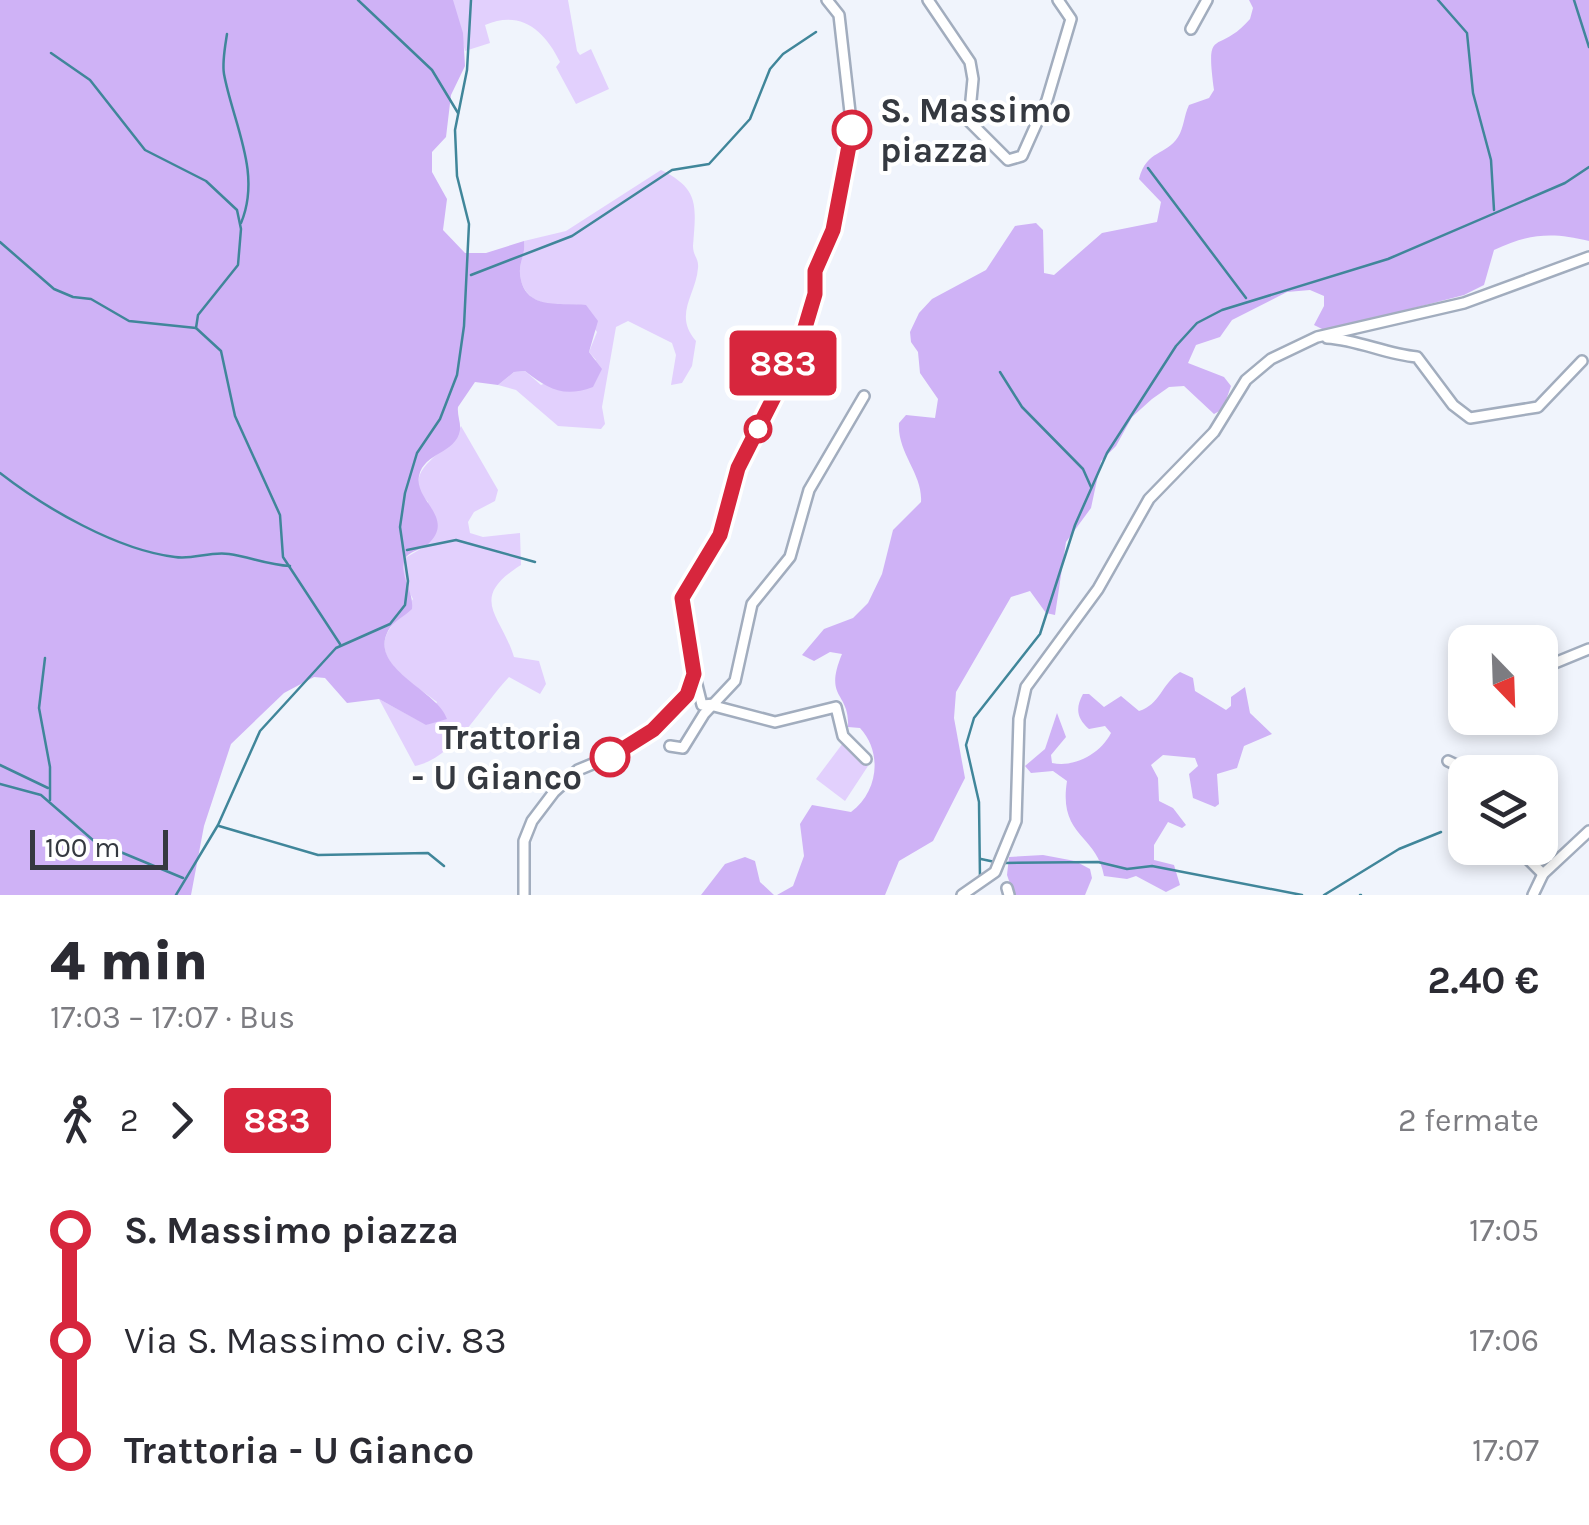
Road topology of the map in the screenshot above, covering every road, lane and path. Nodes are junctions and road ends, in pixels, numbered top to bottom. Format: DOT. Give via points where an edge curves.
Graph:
graph roads {
  1 [pos="826,0"];
  2 [pos="928,0"];
  3 [pos="1058,0"];
  4 [pos="1207,0"];
  5 [pos="1191,29"];
  6 [pos="1589,257"];
  7 [pos="1316,337"];
  8 [pos="1582,361"];
  9 [pos="864,396"];
  10 [pos="1589,649"];
  11 [pos="1558,662"];
  12 [pos="694,674"];
  13 [pos="715,705"];
  14 [pos="670,746"];
  15 [pos="866,759"];
  16 [pos="1589,831"];
  17 [pos="1533,865"];
  18 [pos="1542,874"];
  19 [pos="524,895"];
  20 [pos="962,895"];
  21 [pos="1533,895"];
  1 -- 12 [label="street" via="839,15 849,157 804,331 787,354 776,393 738,468 720,535 682,598"];
  2 -- 3 [label="street" via="970,62 969,121 1008,160 1022,156 1047,100 1071,19"];
  4 -- 5 [label="street"];
  6 -- 7 [label="street" via="1464,303"];
  7 -- 8 [label="street" via="1417,358 1470,418 1538,406"];
  7 -- 20 [label="street" via="1246,380 1214,432 1150,499 1098,589 1074,616 1020,704 1016,821 996,872"];
  9 -- 13 [label="street" via="810,490 790,557 752,604 740,670"];
  10 -- 11 [label="street"];
  12 -- 13 [label="street" via="702,705"];
  12 -- 19 [label="street" via="671,715 626,750 578,770 543,806 524,841"];
  13 -- 14 [label="street" via="688,743"];
  13 -- 15 [label="street" via="776,722 836,706 844,736"];
  16 -- 18 [label="street"];
  17 -- 18 [label="street"];
  18 -- 21 [label="street"];
}
